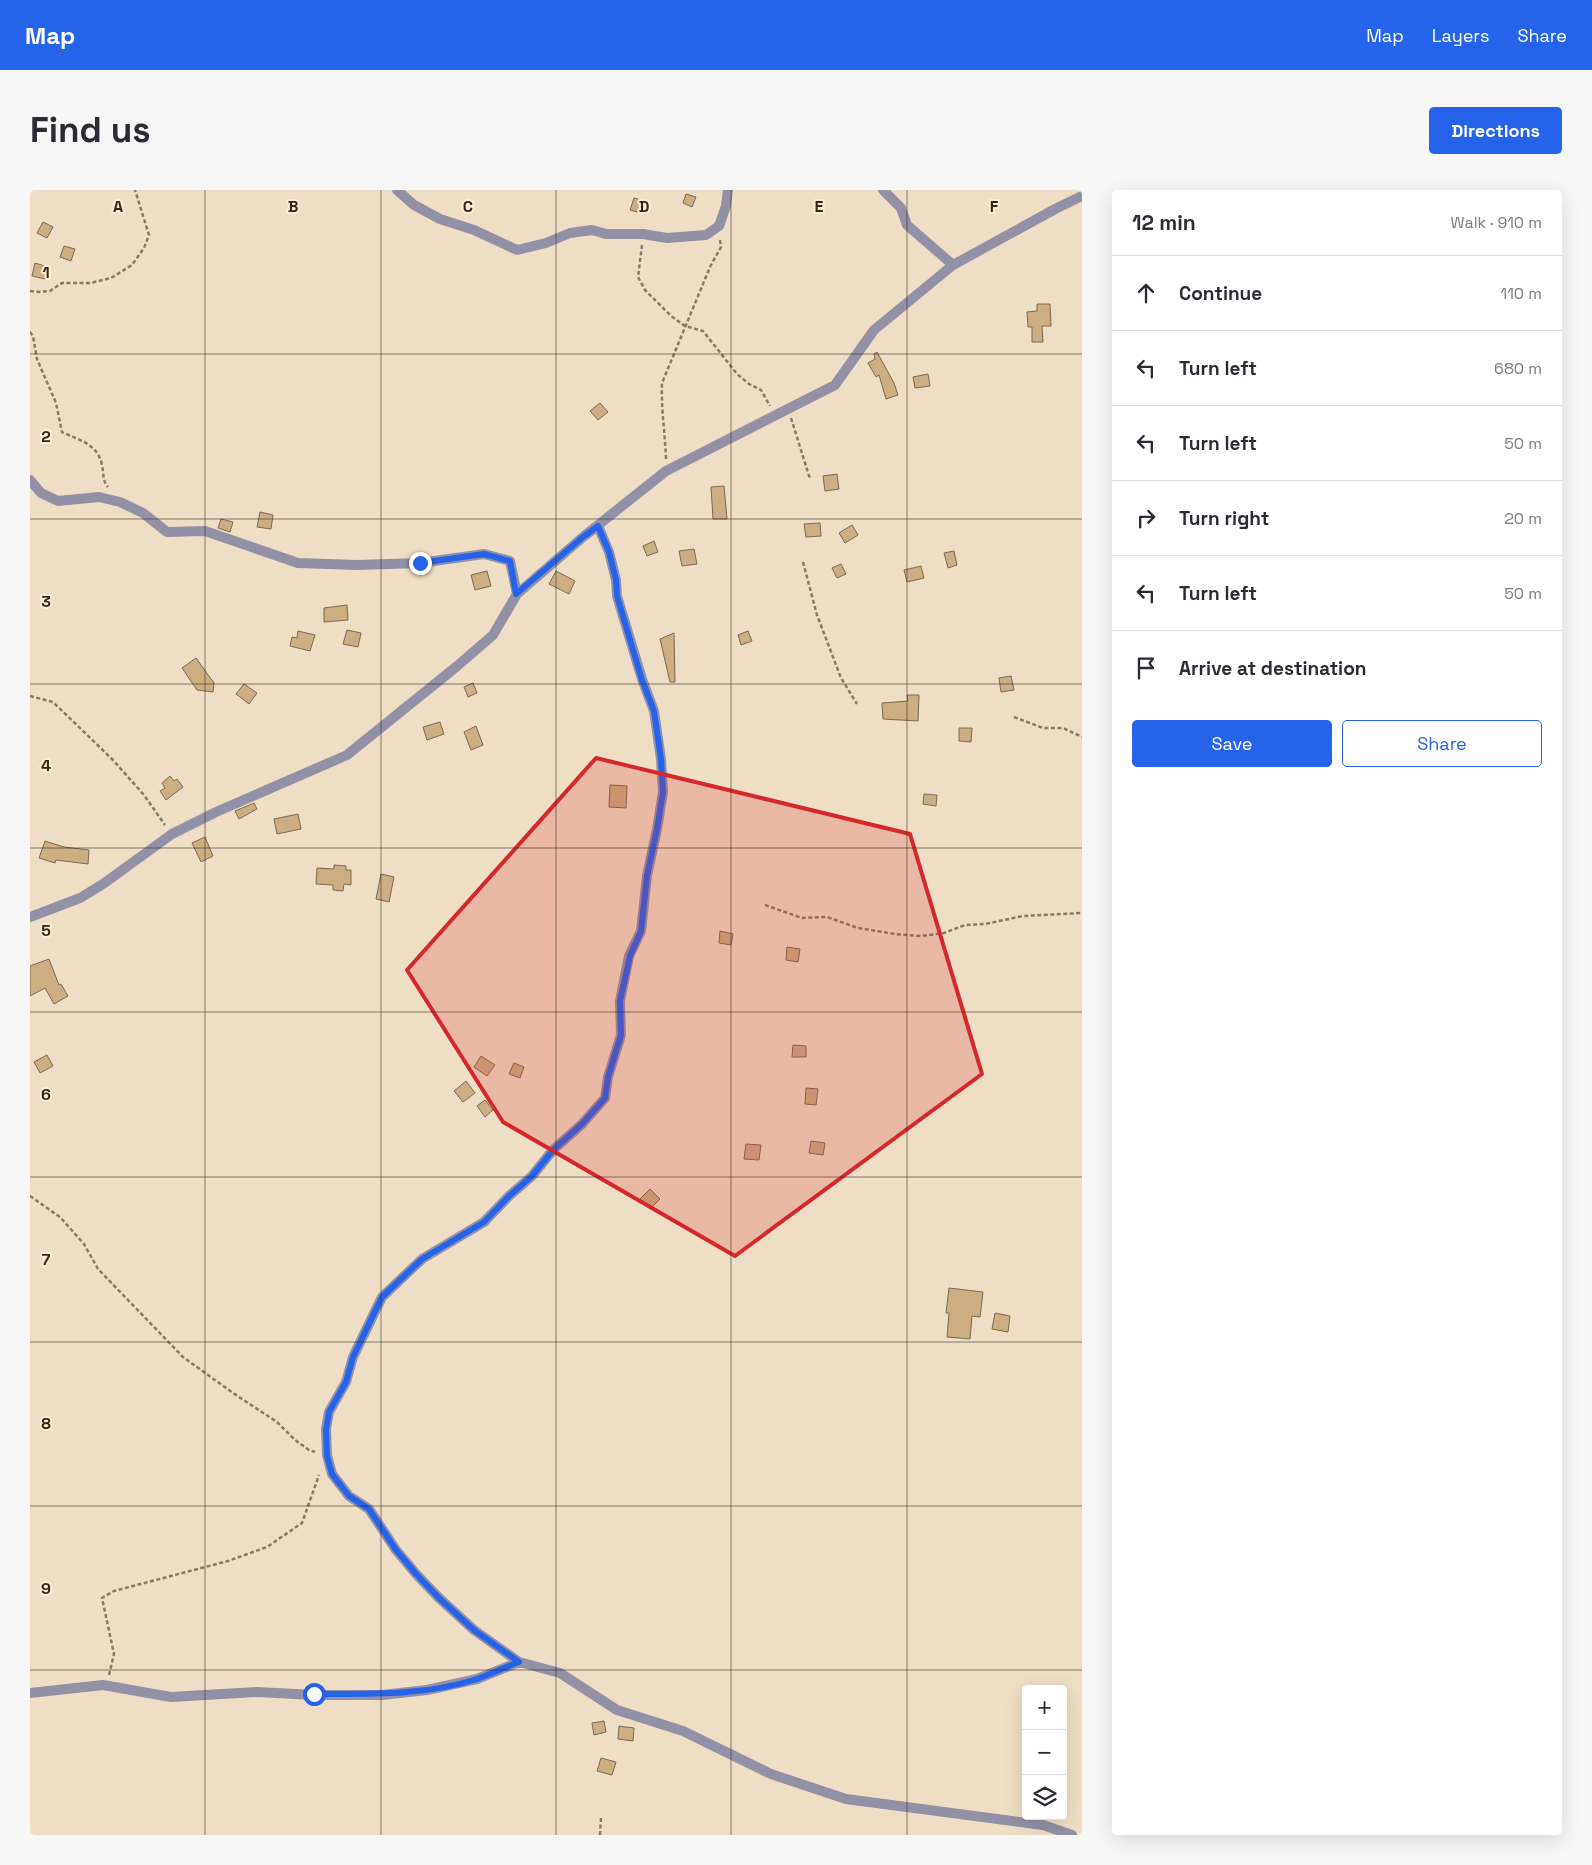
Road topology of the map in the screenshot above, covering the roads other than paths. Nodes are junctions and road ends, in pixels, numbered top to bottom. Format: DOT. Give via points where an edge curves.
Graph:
graph roads {
  1 [pos="397,190"];
  2 [pos="728,190"];
  3 [pos="883,190"];
  4 [pos="1082,196"];
  5 [pos="953,264"];
  6 [pos="30,480"];
  7 [pos="583,537"];
  8 [pos="516,594"];
  9 [pos="30,917"];
  10 [pos="519,1662"];
  11 [pos="30,1693"];
  12 [pos="1072,1835"];
  1 -- 2 [label="street" via="440,219 517,250 570,233 592,230 667,238 706,235 719,226"];
  3 -- 5 [label="street" via="901,208 907,225"];
  4 -- 5 [label="street"];
  5 -- 7 [label="street" via="874,330 835,385 666,471"];
  6 -- 8 [label="street" via="41,492 58,501 99,497 120,502 143,513 167,532 205,531 298,563 420,563 484,554 510,561"];
  7 -- 8 [label="street"];
  7 -- 10 [label="street" via="598,526 609,552 617,596 654,711 663,792 647,876 641,931 630,956 620,1001 621,1035 605,1098 484,1222 422,1259 382,1297 353,1357 346,1382 329,1412 326,1430 327,1456 332,1474 349,1496 369,1509 417,1575 474,1630"];
  8 -- 9 [label="street" via="492,635 347,755 172,834 80,898"];
  10 -- 11 [label="street" via="477,1679 427,1690 382,1694 257,1692 171,1697 103,1685"];
  10 -- 12 [label="street" via="560,1673 617,1710 684,1731 771,1774 846,1799 1043,1826"];
}
